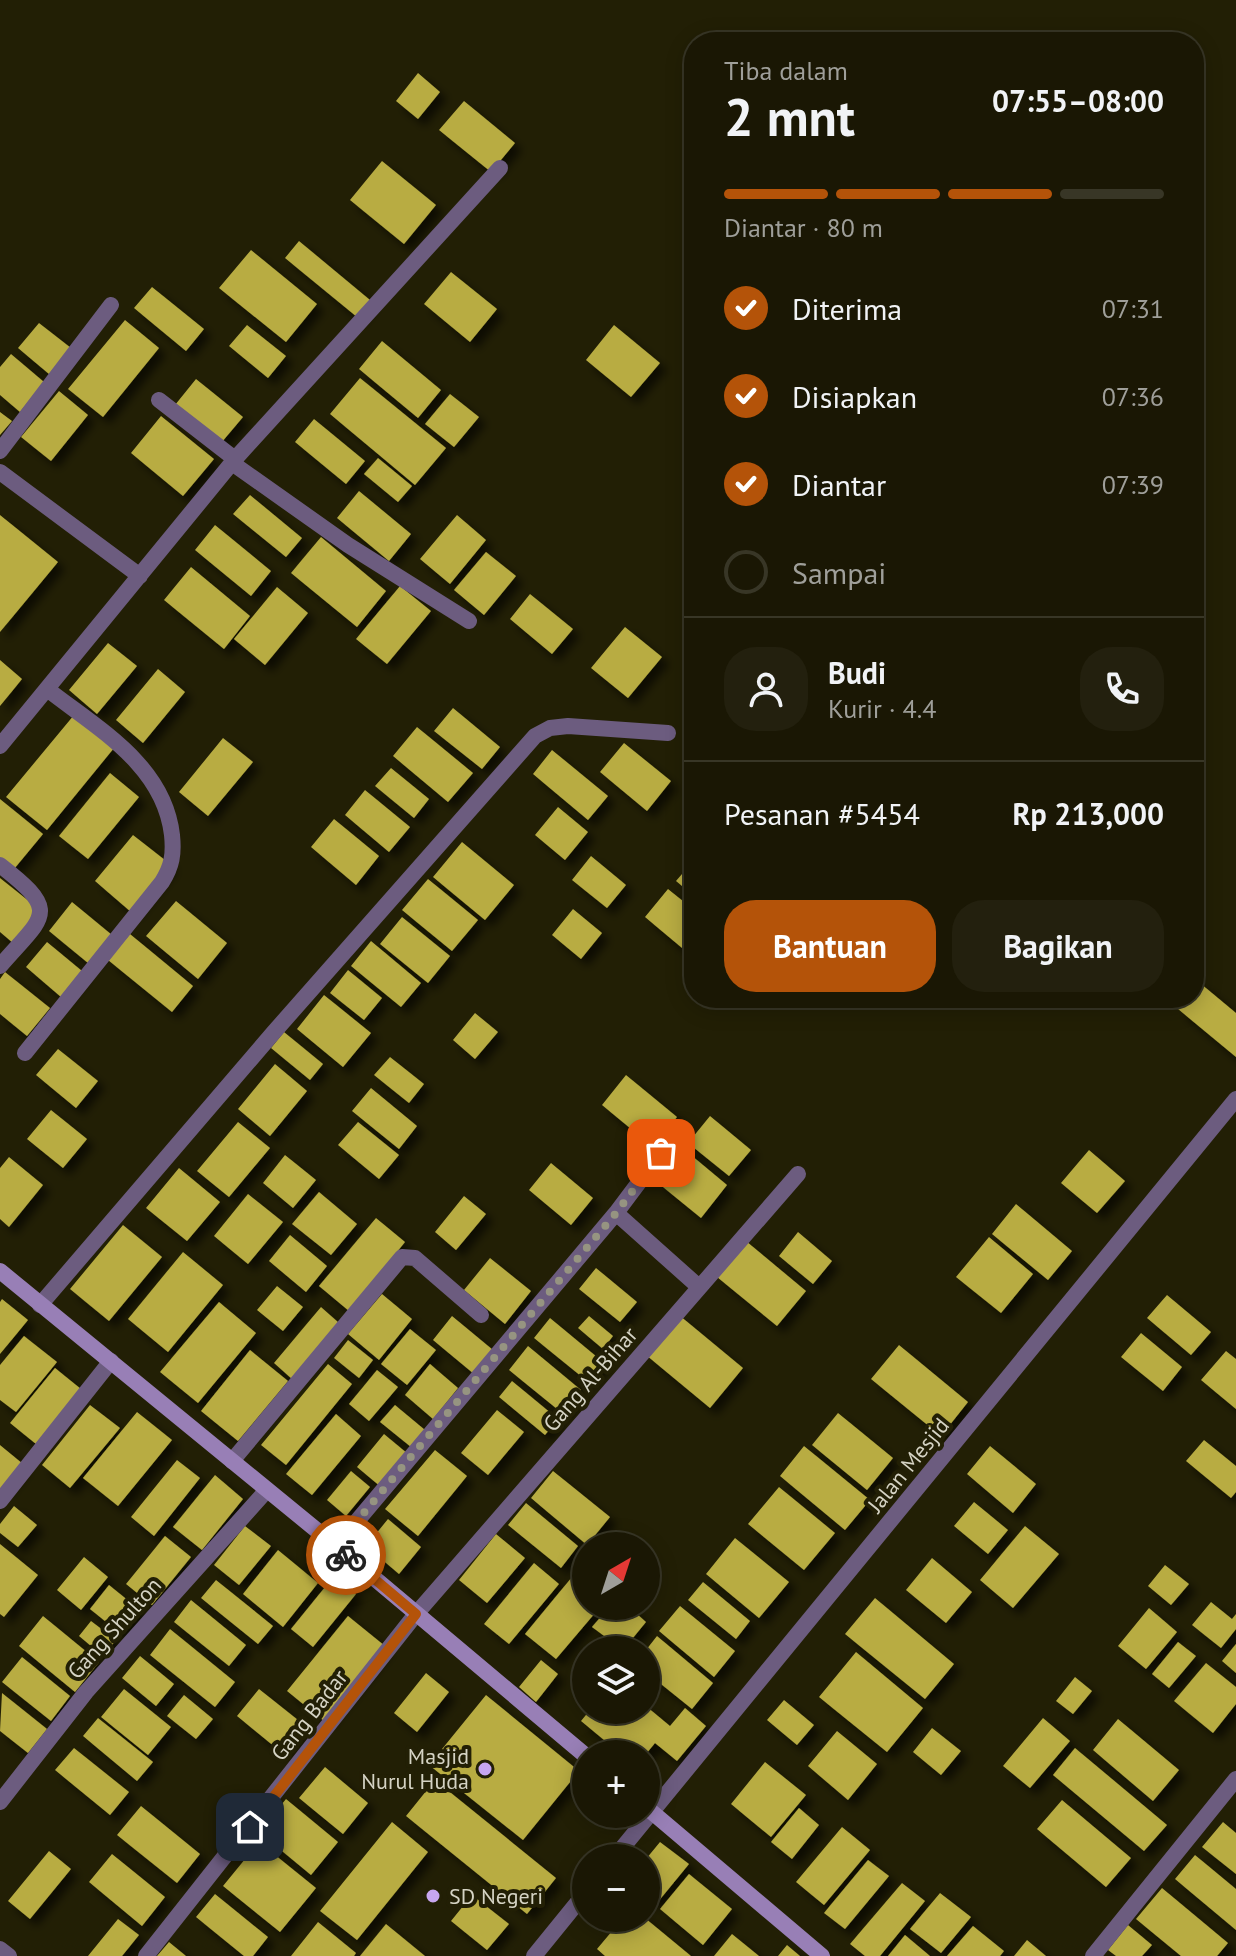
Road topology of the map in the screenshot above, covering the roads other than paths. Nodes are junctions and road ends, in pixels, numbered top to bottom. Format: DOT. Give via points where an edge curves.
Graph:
graph roads {
  1 [pos="500,168"];
  2 [pos="111,305"];
  3 [pos="159,400"];
  4 [pos="0,451"];
  5 [pos="234,461"];
  6 [pos="0,472"];
  7 [pos="140,576"];
  8 [pos="469,621"];
  9 [pos="47,689"];
  10 [pos="668,733"];
  11 [pos="0,746"];
  12 [pos="0,865"];
  13 [pos="0,966"];
  14 [pos="25,1053"];
  15 [pos="1236,1099"];
  16 [pos="661,1153"];
  17 [pos="798,1174"];
  18 [pos="616,1213"];
  19 [pos="0,1271"];
  20 [pos="699,1287"];
  21 [pos="40,1305"];
  22 [pos="481,1315"];
  23 [pos="111,1361"];
  24 [pos="232,1461"];
  25 [pos="267,1490"];
  26 [pos="0,1501"];
  27 [pos="336,1546"];
  28 [pos="416,1614"];
  29 [pos="572,1744"];
  30 [pos="1236,1779"];
  31 [pos="660,1797"];
  32 [pos="0,1802"];
  33 [pos="660,1819"];
  34 [pos="572,1909"];
  35 [pos="0,1949"];
  36 [pos="9,1956"];
  37 [pos="146,1956"];
  38 [pos="534,1956"];
  39 [pos="822,1956"];
  40 [pos="1093,1956"];
  1 -- 5 [label="street"];
  2 -- 4 [label="street"];
  3 -- 5 [label="street"];
  5 -- 7 [label="street"];
  5 -- 8 [label="street" via="348,545"];
  6 -- 7 [label="street"];
  7 -- 9 [label="street"];
  9 -- 11 [label="street"];
  9 -- 14 [label="street" via="151,776 170,820 172,862 162,882"];
  10 -- 21 [label="street" via="568,726 535,736"];
  12 -- 13 [label="street" via="30,890 42,912"];
  15 -- 31 [label="street, Jalan Mesjid"];
  16 -- 18 [label="street"];
  17 -- 20 [label="street, Gang Al-Bihar"];
  18 -- 20 [label="street"];
  18 -- 27 [label="street"];
  19 -- 21 [label="street"];
  20 -- 28 [label="street, Gang Al-Bihar"];
  21 -- 23 [label="street"];
  22 -- 24 [label="street" via="415,1258 402,1257"];
  23 -- 24 [label="street"];
  23 -- 26 [label="street"];
  24 -- 25 [label="street"];
  25 -- 27 [label="street"];
  25 -- 32 [label="street, Gang Shulton" via="86,1692"];
  27 -- 28 [label="street"];
  28 -- 29 [label="street"];
  28 -- 37 [label="street, Gang Badar"];
  30 -- 40 [label="street"];
  33 -- 39 [label="street"];
  34 -- 38 [label="street"];
  35 -- 36 [label="street"];
}
